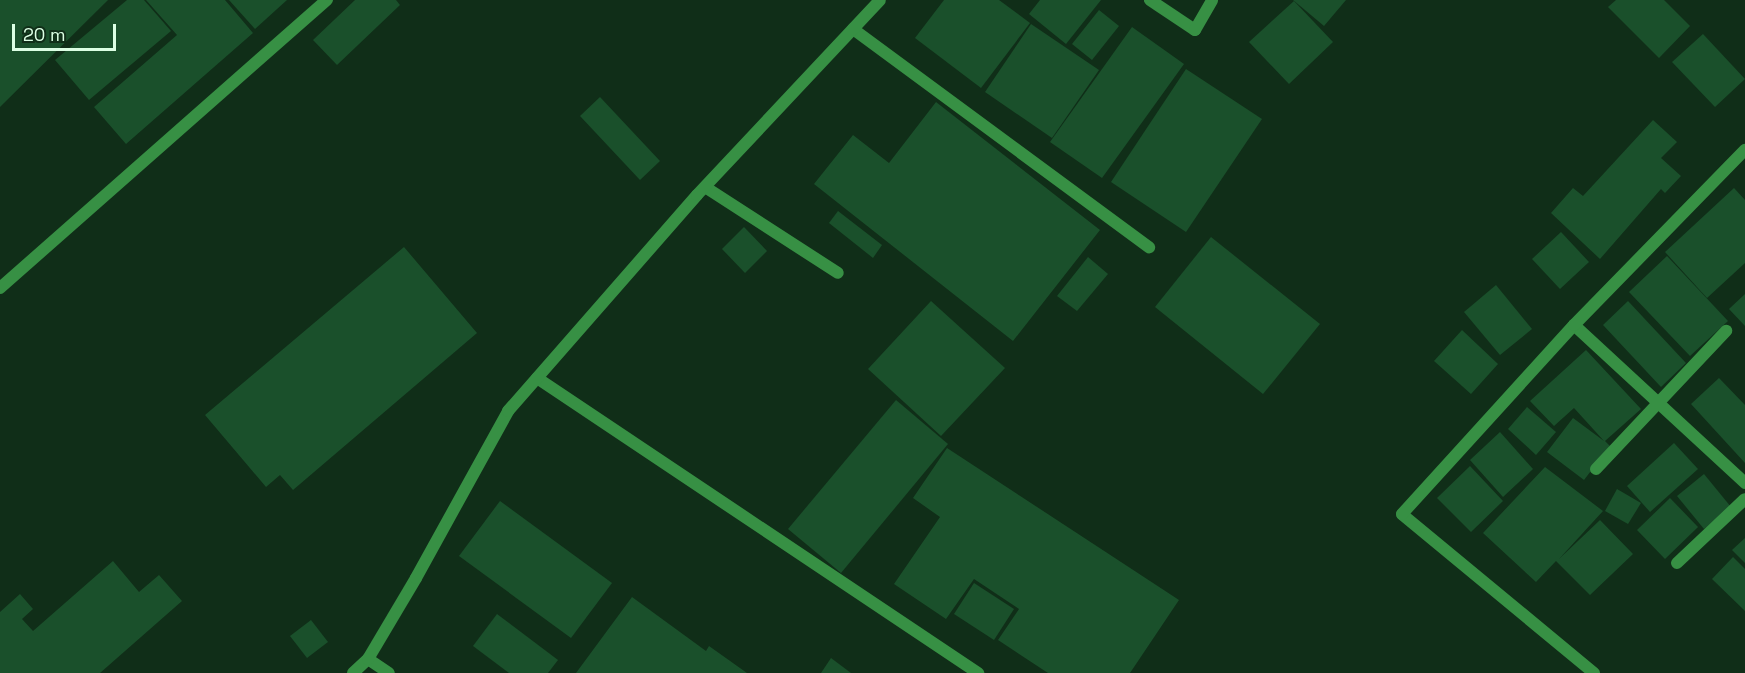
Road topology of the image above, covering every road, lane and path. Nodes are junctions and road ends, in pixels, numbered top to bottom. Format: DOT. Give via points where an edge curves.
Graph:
graph roads {
  1 [pos="327,0"];
  2 [pos="880,0"];
  3 [pos="1150,0"];
  4 [pos="1212,0"];
  5 [pos="853,29"];
  6 [pos="1743,157"];
  7 [pos="705,187"];
  8 [pos="1149,247"];
  9 [pos="838,273"];
  10 [pos="0,288"];
  11 [pos="1574,325"];
  12 [pos="1726,331"];
  13 [pos="537,378"];
  14 [pos="1655,400"];
  15 [pos="1596,469"];
  16 [pos="1745,483"];
  17 [pos="1745,500"];
  18 [pos="1677,563"];
  19 [pos="368,659"];
  20 [pos="353,673"];
  21 [pos="388,673"];
  22 [pos="978,673"];
  23 [pos="1594,673"];
  1 -- 10 [label="street"];
  2 -- 5 [label="street"];
  3 -- 4 [label="street" via="1195,30"];
  5 -- 7 [label="street"];
  5 -- 8 [label="street"];
  6 -- 11 [label="street"];
  7 -- 9 [label="street"];
  7 -- 13 [label="street"];
  11 -- 14 [label="street"];
  11 -- 23 [label="street" via="1402,514"];
  12 -- 14 [label="street"];
  13 -- 19 [label="street" via="508,411"];
  13 -- 22 [label="street"];
  14 -- 15 [label="street"];
  14 -- 16 [label="street"];
  17 -- 18 [label="street"];
  19 -- 20 [label="street"];
  19 -- 21 [label="street"];
}
